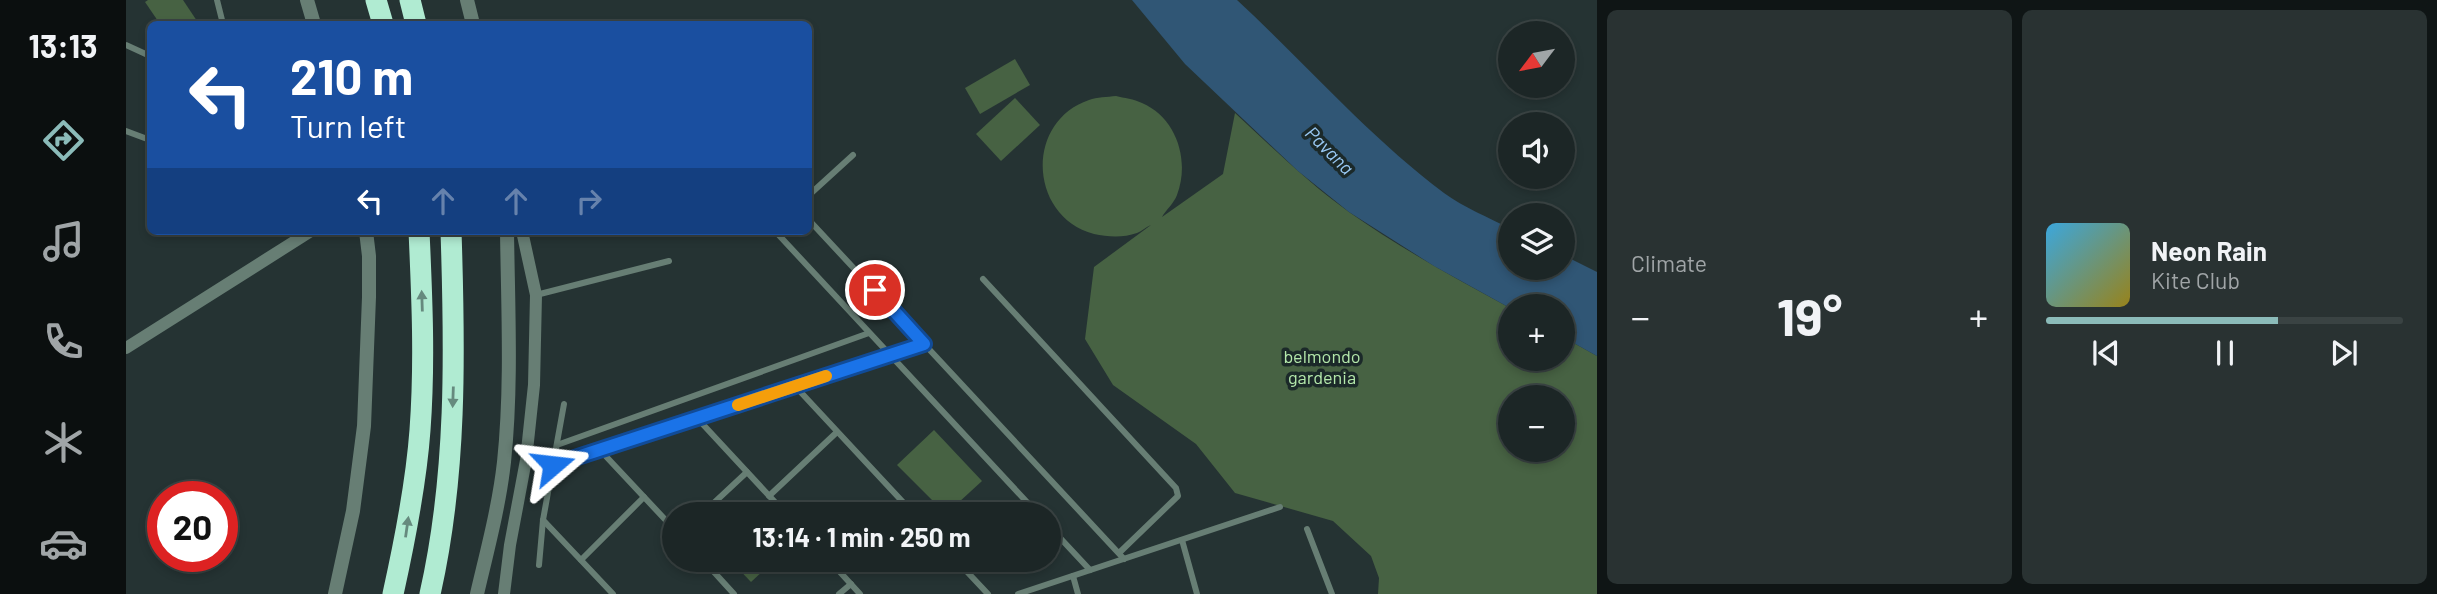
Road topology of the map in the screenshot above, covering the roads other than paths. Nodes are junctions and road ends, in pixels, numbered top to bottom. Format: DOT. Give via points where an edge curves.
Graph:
graph roads {
  1 [pos="217,0"];
  2 [pos="307,0"];
  3 [pos="376,0"];
  4 [pos="410,0"];
  5 [pos="467,0"];
  6 [pos="222,21"];
  7 [pos="313,21"];
  8 [pos="382,21"];
  9 [pos="415,21"];
  10 [pos="472,21"];
  11 [pos="126,45"];
  12 [pos="147,55"];
  13 [pos="126,131"];
  14 [pos="147,139"];
  15 [pos="853,155"];
  16 [pos="812,193"];
  17 [pos="812,223"];
  18 [pos="305,235"];
  19 [pos="366,235"];
  20 [pos="419,235"];
  21 [pos="451,235"];
  22 [pos="506,235"];
  23 [pos="523,235"];
  24 [pos="779,235"];
  25 [pos="668,261"];
  26 [pos="984,279"];
  27 [pos="536,295"];
  28 [pos="869,333"];
  29 [pos="924,344"];
  30 [pos="126,348"];
  31 [pos="890,355"];
  32 [pos="795,386"];
  33 [pos="564,404"];
  34 [pos="697,418"];
  35 [pos="837,432"];
  36 [pos="557,444"];
  37 [pos="600,450"];
  38 [pos="553,465"];
  39 [pos="747,472"];
  40 [pos="769,496"];
  41 [pos="644,497"];
  42 [pos="715,502"];
  43 [pos="775,502"];
  44 [pos="903,502"];
  45 [pos="1027,502"];
  46 [pos="1280,507"];
  47 [pos="662,516"];
  48 [pos="542,520"];
  49 [pos="1307,529"];
  50 [pos="1061,539"];
  51 [pos="1182,540"];
  52 [pos="1121,556"];
  53 [pos="581,560"];
  54 [pos="539,565"];
  55 [pos="1090,570"];
  56 [pos="714,572"];
  57 [pos="840,572"];
  58 [pos="967,572"];
  59 [pos="1073,576"];
  60 [pos="851,584"];
  61 [pos="335,594"];
  62 [pos="393,594"];
  63 [pos="430,594"];
  64 [pos="477,594"];
  65 [pos="504,594"];
  66 [pos="613,594"];
  67 [pos="734,594"];
  68 [pos="839,594"];
  69 [pos="860,594"];
  70 [pos="988,594"];
  71 [pos="1018,594"];
  72 [pos="1079,594"];
  73 [pos="1197,594"];
  74 [pos="1332,594"];
  1 -- 6 [label="lane"];
  2 -- 7 [label="street"];
  3 -- 8 [label="highway"];
  4 -- 9 [label="highway"];
  5 -- 10 [label="street"];
  11 -- 12 [label="lane"];
  13 -- 14 [label="lane"];
  15 -- 16 [label="lane"];
  17 -- 29 [label="lane"];
  18 -- 30 [label="street"];
  19 -- 61 [label="street" via="369,297 364,426 353,511"];
  62 -- 20 [label="highway, one-way" via="420,432 424,340"];
  21 -- 63 [label="highway, one-way" via="451,435 442,543"];
  22 -- 64 [label="street" via="504,464"];
  23 -- 27 [label="street"];
  24 -- 28 [label="lane"];
  25 -- 27 [label="lane"];
  26 -- 52 [label="lane" via="1176,488 1178,496"];
  27 -- 65 [label="street" via="526,460"];
  28 -- 31 [label="lane"];
  28 -- 36 [label="lane"];
  29 -- 31 [label="lane"];
  29 -- 52 [label="lane"];
  31 -- 32 [label="lane"];
  31 -- 45 [label="lane"];
  32 -- 34 [label="lane"];
  32 -- 35 [label="lane"];
  33 -- 36 [label="lane"];
  34 -- 37 [label="lane"];
  34 -- 39 [label="lane"];
  35 -- 40 [label="lane"];
  35 -- 44 [label="lane"];
  36 -- 38 [label="lane"];
  37 -- 38 [label="lane"];
  37 -- 41 [label="lane"];
  38 -- 48 [label="lane"];
  39 -- 40 [label="lane"];
  39 -- 42 [label="lane"];
  40 -- 43 [label="lane"];
  41 -- 47 [label="lane"];
  41 -- 53 [label="lane"];
  46 -- 51 [label="lane"];
  48 -- 53 [label="lane"];
  48 -- 54 [label="lane"];
  49 -- 74 [label="lane"];
  50 -- 55 [label="lane"];
  51 -- 52 [label="lane"];
  51 -- 73 [label="lane"];
  52 -- 55 [label="lane"];
  53 -- 66 [label="lane"];
  55 -- 59 [label="lane"];
  56 -- 67 [label="lane"];
  57 -- 60 [label="lane"];
  58 -- 70 [label="lane"];
  59 -- 71 [label="lane"];
  59 -- 72 [label="lane"];
  60 -- 68 [label="lane"];
  60 -- 69 [label="lane"];
}
